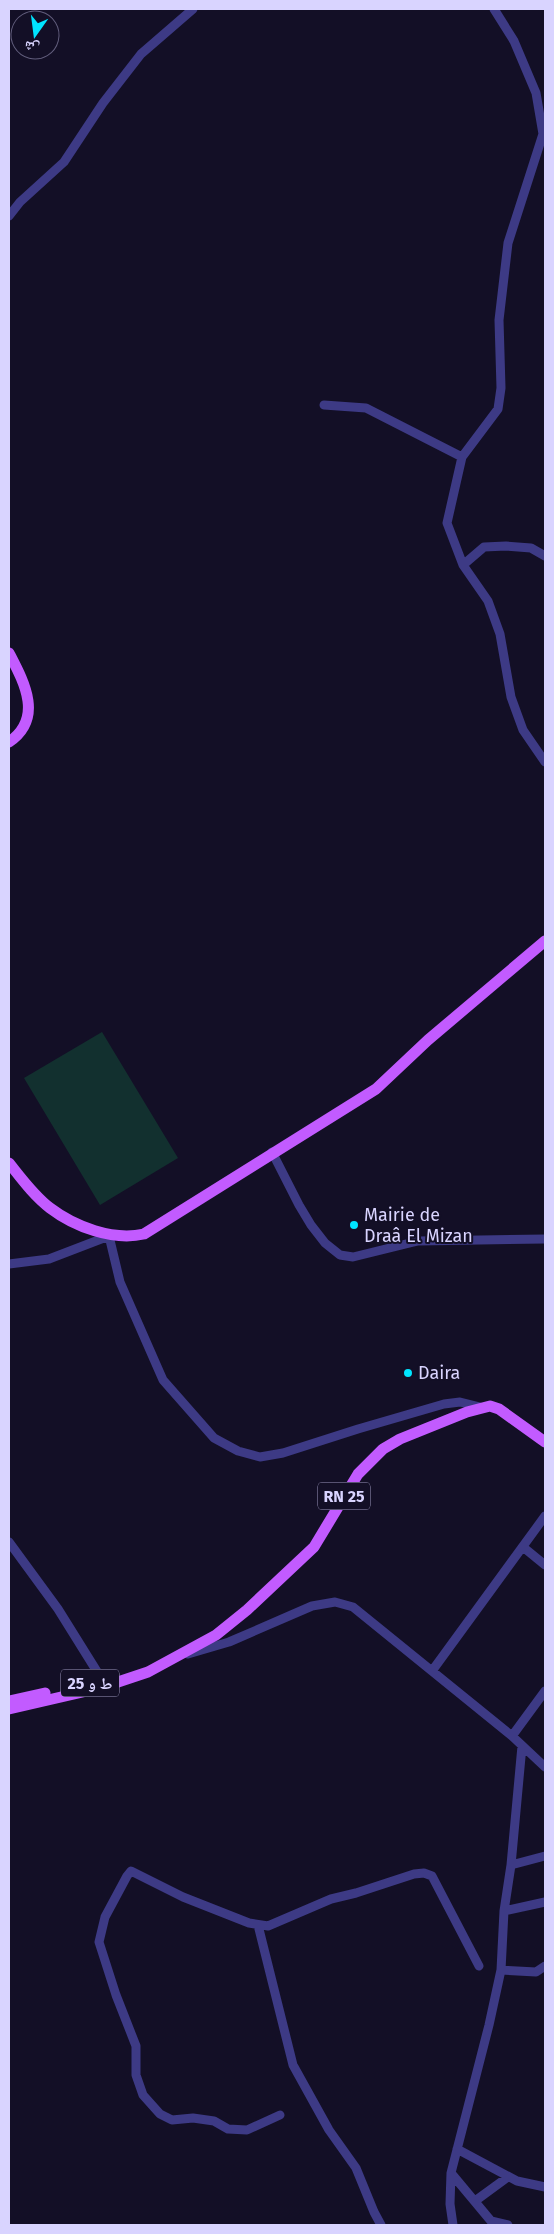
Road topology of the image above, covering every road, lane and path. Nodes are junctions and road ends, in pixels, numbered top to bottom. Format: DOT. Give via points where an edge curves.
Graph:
graph roads {
  1 [pos="193,9"];
  2 [pos="494,9"];
  3 [pos="543,126"];
  4 [pos="9,216"];
  5 [pos="324,405"];
  6 [pos="462,457"];
  7 [pos="545,556"];
  8 [pos="463,565"];
  9 [pos="9,653"];
  10 [pos="9,742"];
  11 [pos="545,762"];
  12 [pos="545,941"];
  13 [pos="272,1152"];
  14 [pos="9,1162"];
  15 [pos="109,1236"];
  16 [pos="545,1238"];
  17 [pos="9,1264"];
  18 [pos="480,1407"];
  19 [pos="545,1442"];
  20 [pos="545,1516"];
  21 [pos="9,1542"];
  22 [pos="523,1547"];
  23 [pos="545,1565"];
  24 [pos="175,1659"];
  25 [pos="432,1671"];
  26 [pos="104,1683"];
  27 [pos="545,1691"];
  28 [pos="9,1701"];
  29 [pos="9,1709"];
  30 [pos="512,1736"];
  31 [pos="522,1746"];
  32 [pos="545,1767"];
  33 [pos="545,1856"];
  34 [pos="512,1865"];
  35 [pos="545,1902"];
  36 [pos="504,1911"];
  37 [pos="258,1925"];
  38 [pos="479,1966"];
  39 [pos="545,1966"];
  40 [pos="500,1970"];
  41 [pos="540,1972"];
  42 [pos="280,2115"];
  43 [pos="457,2149"];
  44 [pos="451,2173"];
  45 [pos="508,2177"];
  46 [pos="545,2188"];
  47 [pos="475,2201"];
  48 [pos="492,2223"];
  49 [pos="381,2225"];
  50 [pos="453,2225"];
  51 [pos="508,2225"];
  1 -- 4 [label="street" via="141,54 64,162"];
  2 -- 3 [label="street" via="514,40 536,93"];
  3 -- 6 [label="street" via="508,243 499,320 501,388 498,410"];
  5 -- 6 [label="street" via="366,408"];
  6 -- 8 [label="street" via="447,522"];
  7 -- 8 [label="street" via="531,548 484,547"];
  8 -- 11 [label="street" via="488,601 500,634 511,697 523,730"];
  9 -- 10 [label="main road" via="21,676 29,706 26,722"];
  12 -- 13 [label="main road" via="428,1040 376,1089"];
  13 -- 15 [label="main road" via="149,1232 126,1237"];
  13 -- 16 [label="street" via="311,1225 340,1255 353,1257 418,1241"];
  14 -- 15 [label="main road" via="27,1186 50,1208"];
  15 -- 17 [label="street" via="49,1258"];
  15 -- 18 [label="street" via="120,1282 164,1380 214,1438 238,1451 260,1457 444,1404 460,1402"];
  18 -- 19 [label="main road" via="499,1409"];
  18 -- 24 [label="main road, RN 25" via="382,1449 358,1474 314,1547 216,1635"];
  20 -- 22 [label="street"];
  21 -- 26 [label="street" via="58,1609"];
  22 -- 23 [label="street"];
  22 -- 25 [label="street"];
  24 -- 25 [label="street" via="229,1642 312,1606 335,1602 353,1607"];
  24 -- 26 [label="main road, RN 25" via="148,1672"];
  25 -- 30 [label="street"];
  26 -- 28 [label="main road, ط و 25"];
  26 -- 29 [label="main road, RN 25"];
  27 -- 30 [label="street"];
  30 -- 31 [label="street"];
  31 -- 32 [label="street"];
  31 -- 34 [label="street"];
  33 -- 34 [label="street"];
  34 -- 36 [label="street"];
  35 -- 36 [label="street"];
  36 -- 40 [label="street"];
  37 -- 38 [label="street" via="268,1926 331,1899 424,1873 432,1876"];
  37 -- 42 [label="street" via="183,1896 131,1871 105,1917 99,1942 136,2046 136,2075 143,2095 160,2114 172,2120 193,2118 214,2121 228,2129 248,2130"];
  37 -- 49 [label="street" via="294,2065 329,2130 356,2168"];
  39 -- 41 [label="street"];
  40 -- 41 [label="street"];
  40 -- 43 [label="street"];
  43 -- 44 [label="street"];
  43 -- 45 [label="street"];
  44 -- 47 [label="street"];
  44 -- 50 [label="street"];
  45 -- 46 [label="street"];
  45 -- 47 [label="street"];
  47 -- 48 [label="street"];
  48 -- 51 [label="street"];
}
